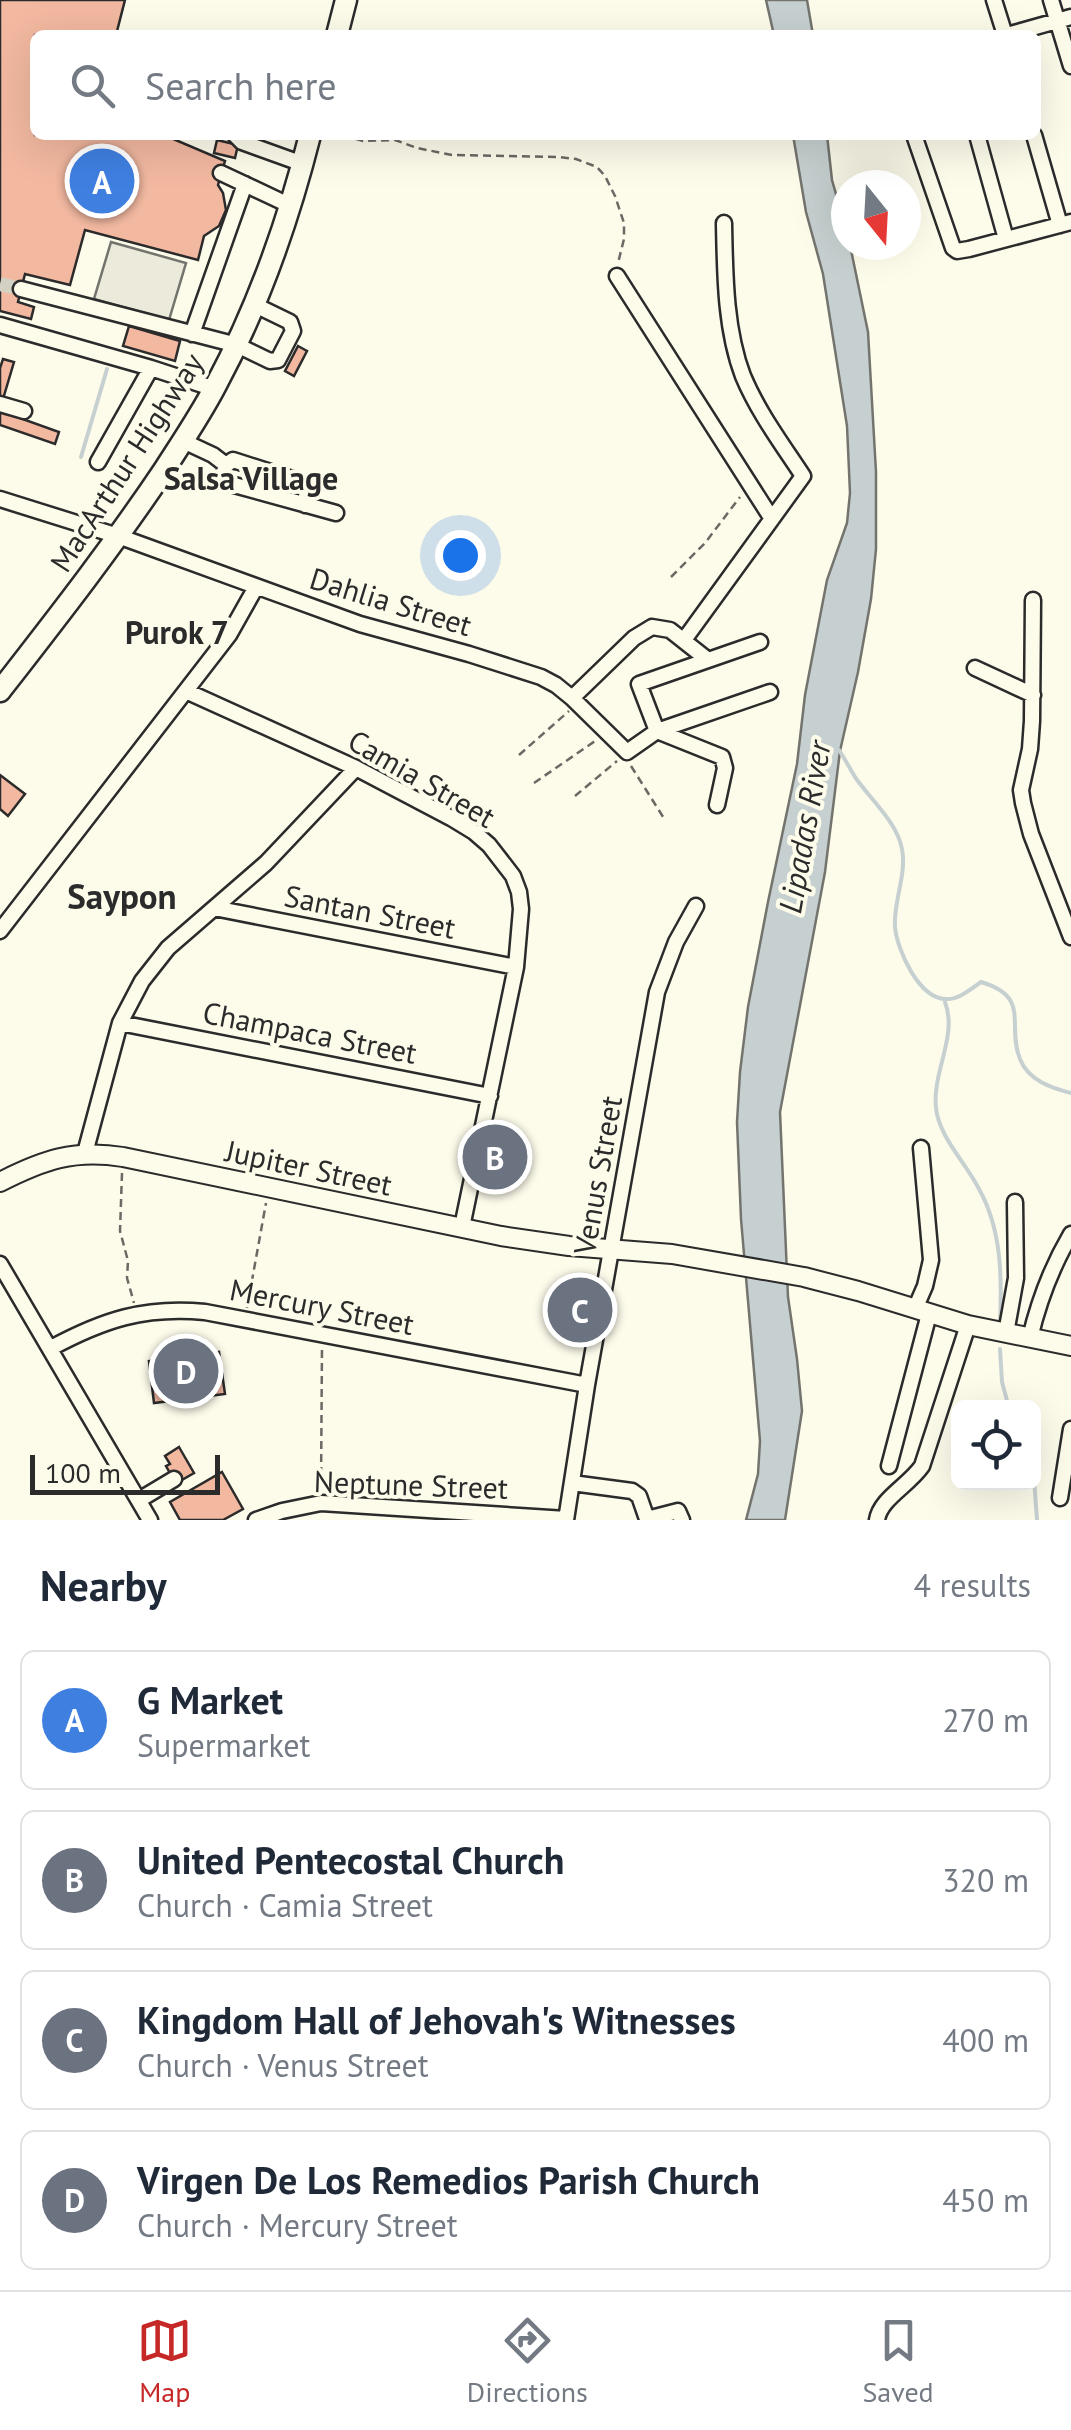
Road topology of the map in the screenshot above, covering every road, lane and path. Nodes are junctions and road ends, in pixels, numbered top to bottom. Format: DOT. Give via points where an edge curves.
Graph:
graph roads {
  1 [pos="346,0"];
  2 [pos="994,0"];
  3 [pos="1051,0"];
  4 [pos="1064,19"];
  5 [pos="338,30"];
  6 [pos="1004,30"];
  7 [pos="1024,30"];
  8 [pos="1071,66"];
  9 [pos="240,140"];
  10 [pos="309,140"];
  11 [pos="357,140"];
  12 [pos="396,140"];
  13 [pos="396,140"];
  14 [pos="916,140"];
  15 [pos="979,140"];
  16 [pos="1036,140"];
  17 [pos="303,164"];
  18 [pos="222,173"];
  19 [pos="245,184"];
  20 [pos="292,206"];
  21 [pos="724,223"];
  22 [pos="1066,223"];
  23 [pos="1006,239"];
  24 [pos="618,276"];
  25 [pos="21,289"];
  26 [pos="255,305"];
  27 [pos="0,325"];
  28 [pos="192,334"];
  29 [pos="237,345"];
  30 [pos="151,368"];
  31 [pos="214,388"];
  32 [pos="0,404"];
  33 [pos="24,410"];
  34 [pos="182,441"];
  35 [pos="98,462"];
  36 [pos="226,465"];
  37 [pos="750,484"];
  38 [pos="0,499"];
  39 [pos="305,505"];
  40 [pos="336,514"];
  41 [pos="772,520"];
  42 [pos="118,536"];
  43 [pos="671,578"];
  44 [pos="256,586"];
  45 [pos="1033,600"];
  46 [pos="684,640"];
  47 [pos="760,642"];
  48 [pos="708,660"];
  49 [pos="975,668"];
  50 [pos="0,691"];
  51 [pos="186,692"];
  52 [pos="770,692"];
  53 [pos="1032,696"];
  54 [pos="574,701"];
  55 [pos="657,731"];
  56 [pos="607,733"];
  57 [pos="627,752"];
  58 [pos="518,755"];
  59 [pos="356,768"];
  60 [pos="534,783"];
  61 [pos="576,796"];
  62 [pos="717,806"];
  63 [pos="664,820"];
  64 [pos="696,906"];
  65 [pos="214,908"];
  66 [pos="0,931"];
  67 [pos="1071,937"];
  68 [pos="516,968"];
  69 [pos="120,1023"];
  70 [pos="490,1096"];
  71 [pos="922,1148"];
  72 [pos="86,1153"];
  73 [pos="123,1157"];
  74 [pos="0,1182"];
  75 [pos="270,1187"];
  76 [pos="1015,1202"];
  77 [pos="462,1227"];
  78 [pos="1071,1234"];
  79 [pos="611,1249"];
  80 [pos="0,1264"];
  81 [pos="922,1312"];
  82 [pos="137,1314"];
  83 [pos="245,1320"];
  84 [pos="968,1325"];
  85 [pos="1006,1333"];
  86 [pos="322,1334"];
  87 [pos="1030,1338"];
  88 [pos="1071,1346"];
  89 [pos="51,1348"];
  90 [pos="587,1384"];
  91 [pos="1071,1429"];
  92 [pos="889,1466"];
  93 [pos="174,1480"];
  94 [pos="572,1483"];
  95 [pos="1060,1498"];
  96 [pos="139,1500"];
  97 [pos="322,1503"];
  98 [pos="566,1519"];
  99 [pos="150,1520"];
  100 [pos="256,1520"];
  101 [pos="682,1520"];
  102 [pos="878,1520"];
  1 -- 5 [label="highway"];
  2 -- 6 [label="street"];
  3 -- 4 [label="street"];
  4 -- 7 [label="street"];
  4 -- 8 [label="street"];
  9 -- 17 [label="street"];
  10 -- 17 [label="highway, MacArthur Highway"];
  11 -- 12 [label="path"];
  13 -- 24 [label="path" via="452,154 558,156 597,167 624,224"];
  14 -- 23 [label="street" via="952,248"];
  15 -- 23 [label="street"];
  16 -- 22 [label="street"];
  17 -- 20 [label="highway, MacArthur Highway"];
  18 -- 19 [label="street"];
  19 -- 20 [label="street"];
  19 -- 28 [label="street"];
  20 -- 26 [label="highway, MacArthur Highway"];
  21 -- 41 [label="street" via="732,332 742,373 803,476"];
  22 -- 23 [label="street"];
  24 -- 37 [label="street"];
  25 -- 28 [label="street"];
  26 -- 29 [label="highway, MacArthur Highway"];
  26 -- 29 [label="street" via="290,322 293,331 278,360"];
  27 -- 30 [label="street"];
  28 -- 29 [label="street"];
  29 -- 31 [label="highway, MacArthur Highway"];
  30 -- 31 [label="street"];
  30 -- 35 [label="street"];
  31 -- 34 [label="highway, MacArthur Highway"];
  32 -- 33 [label="street"];
  34 -- 36 [label="street"];
  34 -- 42 [label="highway, MacArthur Highway"];
  36 -- 39 [label="street" via="228,483"];
  36 -- 39 [label="street" via="233,460 308,484"];
  37 -- 41 [label="street"];
  37 -- 43 [label="path"];
  38 -- 42 [label="street, Dahlia Street"];
  39 -- 40 [label="street"];
  41 -- 46 [label="street"];
  42 -- 44 [label="street, Dahlia Street"];
  42 -- 50 [label="highway, MacArthur Highway"];
  44 -- 51 [label="street" via="229,636"];
  44 -- 54 [label="street, Dahlia Street" via="531,674"];
  45 -- 53 [label="street"];
  46 -- 48 [label="street"];
  46 -- 54 [label="street" via="661,627 644,631"];
  47 -- 48 [label="street"];
  48 -- 55 [label="street" via="640,684"];
  49 -- 53 [label="street"];
  51 -- 59 [label="street, Camia Street"];
  51 -- 66 [label="street"];
  52 -- 55 [label="street"];
  53 -- 67 [label="street" via="1023,804"];
  54 -- 56 [label="street, Dahlia Street"];
  54 -- 58 [label="path"];
  55 -- 57 [label="street"];
  55 -- 62 [label="street" via="722,757"];
  56 -- 57 [label="street, Dahlia Street"];
  56 -- 60 [label="path"];
  57 -- 61 [label="path"];
  57 -- 63 [label="path"];
  59 -- 65 [label="street"];
  59 -- 68 [label="street, Camia Street" via="474,832 502,860 522,909"];
  64 -- 79 [label="street, Venus Street" via="657,992"];
  65 -- 68 [label="street, Santan Street"];
  65 -- 69 [label="street" via="155,963"];
  68 -- 70 [label="street, Camia Street"];
  69 -- 70 [label="street, Champaca Street"];
  69 -- 72 [label="street"];
  70 -- 77 [label="street, Camia Street"];
  71 -- 81 [label="street" via="931,1260"];
  72 -- 73 [label="main road, Jupiter Street"];
  72 -- 74 [label="main road, Jupiter Street" via="42,1162"];
  73 -- 75 [label="main road, Jupiter Street"];
  73 -- 82 [label="path" via="120,1231"];
  75 -- 77 [label="main road, Jupiter Street"];
  75 -- 83 [label="path"];
  76 -- 85 [label="street" via="1016,1278"];
  77 -- 79 [label="main road, Jupiter Street"];
  78 -- 87 [label="street" via="1043,1288"];
  79 -- 81 [label="main road, Jupiter Street" via="804,1278"];
  79 -- 90 [label="street, Venus Street"];
  80 -- 89 [label="street"];
  81 -- 84 [label="main road, Jupiter Street"];
  81 -- 92 [label="street"];
  82 -- 83 [label="street, Mercury Street" via="178,1309"];
  82 -- 89 [label="street, Mercury Street"];
  83 -- 86 [label="street, Mercury Street"];
  84 -- 85 [label="main road, Jupiter Street"];
  84 -- 102 [label="street" via="922,1466 878,1510"];
  85 -- 87 [label="main road, Jupiter Street"];
  86 -- 90 [label="street, Mercury Street"];
  86 -- 97 [label="path"];
  87 -- 88 [label="main road, Jupiter Street"];
  89 -- 96 [label="street"];
  90 -- 94 [label="street, Venus Street"];
  91 -- 95 [label="street"];
  93 -- 96 [label="street"];
  94 -- 98 [label="street, Venus Street"];
  94 -- 101 [label="street" via="632,1491 648,1519 678,1511"];
  96 -- 99 [label="street"];
  97 -- 98 [label="street, Neptune Street"];
  97 -- 100 [label="street, Neptune Street"];
}
